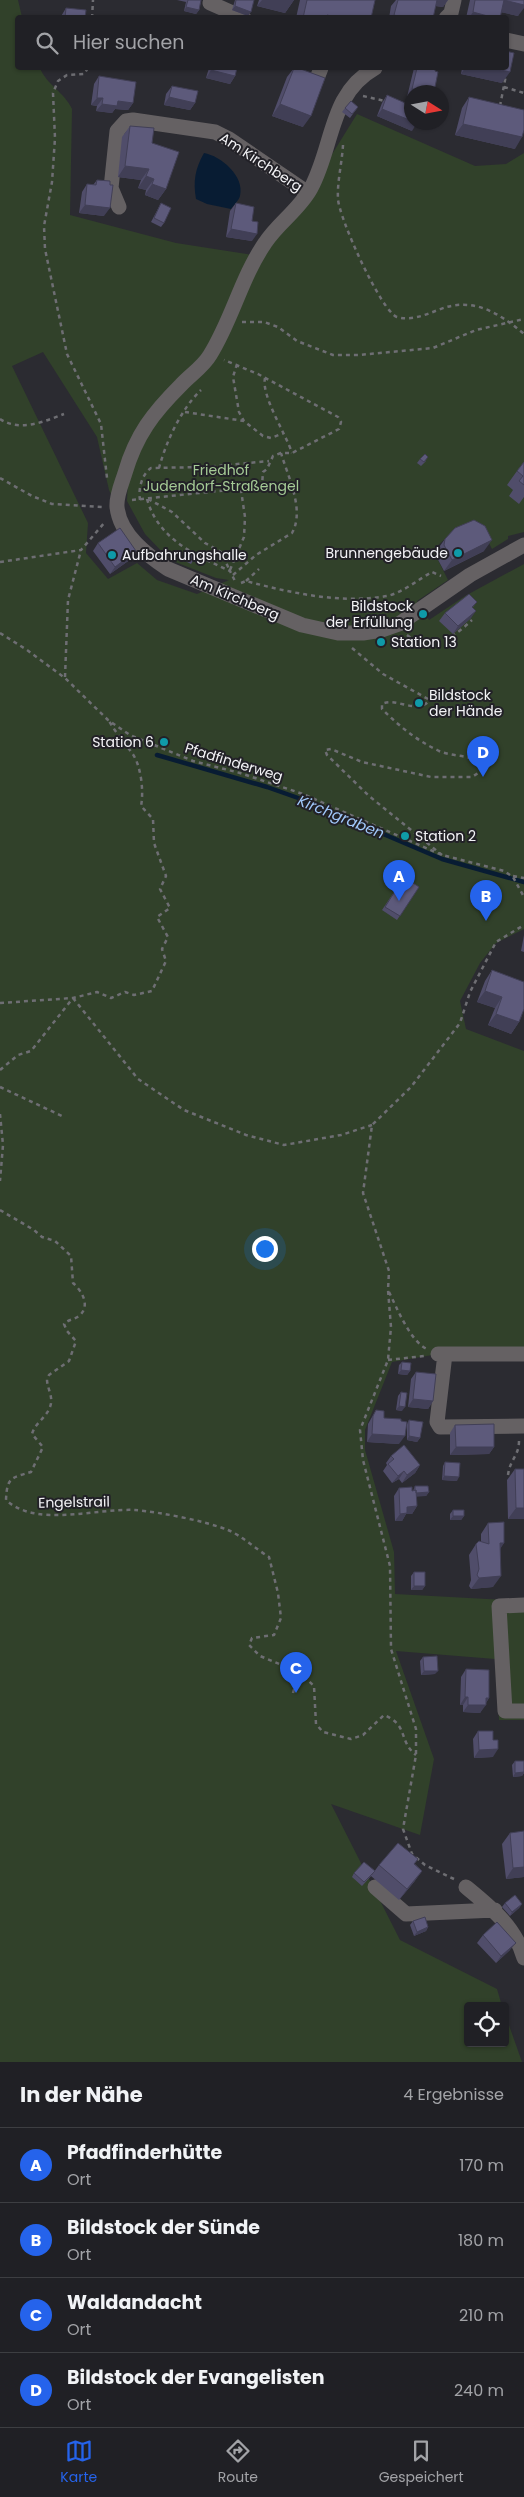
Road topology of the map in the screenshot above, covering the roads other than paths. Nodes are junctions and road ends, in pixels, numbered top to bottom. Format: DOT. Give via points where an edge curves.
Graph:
graph roads {
  1 [pos="454,0"];
  2 [pos="210,3"];
  3 [pos="237,15"];
  4 [pos="448,15"];
  5 [pos="509,41"];
  6 [pos="524,44"];
  7 [pos="366,70"];
  8 [pos="308,193"];
  9 [pos="119,207"];
  10 [pos="524,545"];
  11 [pos="524,1354"];
  12 [pos="522,1426"];
  13 [pos="524,1605"];
  14 [pos="524,1711"];
  15 [pos="375,1886"];
  16 [pos="466,1886"];
  17 [pos="495,1910"];
  18 [pos="524,1958"];
  1 -- 4 [label="street"];
  2 -- 3 [label="street"];
  5 -- 6 [label="street"];
  7 -- 8 [label="street, Am Kirchberg" via="349,89 338,111 320,170"];
  8 -- 9 [label="street, Am Kirchberg" via="216,132 133,120 126,121 117,131 111,188"];
  8 -- 10 [label="street, Am Kirchberg" via="265,243 240,288 229,320 209,357 141,431 130,457 118,504 125,528 150,557 168,569 302,625 338,633 382,630 398,624 456,584"];
  11 -- 12 [label="street" via="442,1354 438,1422 440,1427"];
  13 -- 14 [label="street" via="500,1606 505,1711"];
  15 -- 17 [label="street" via="406,1914"];
  16 -- 17 [label="street"];
  17 -- 18 [label="street" via="515,1935"];
}
